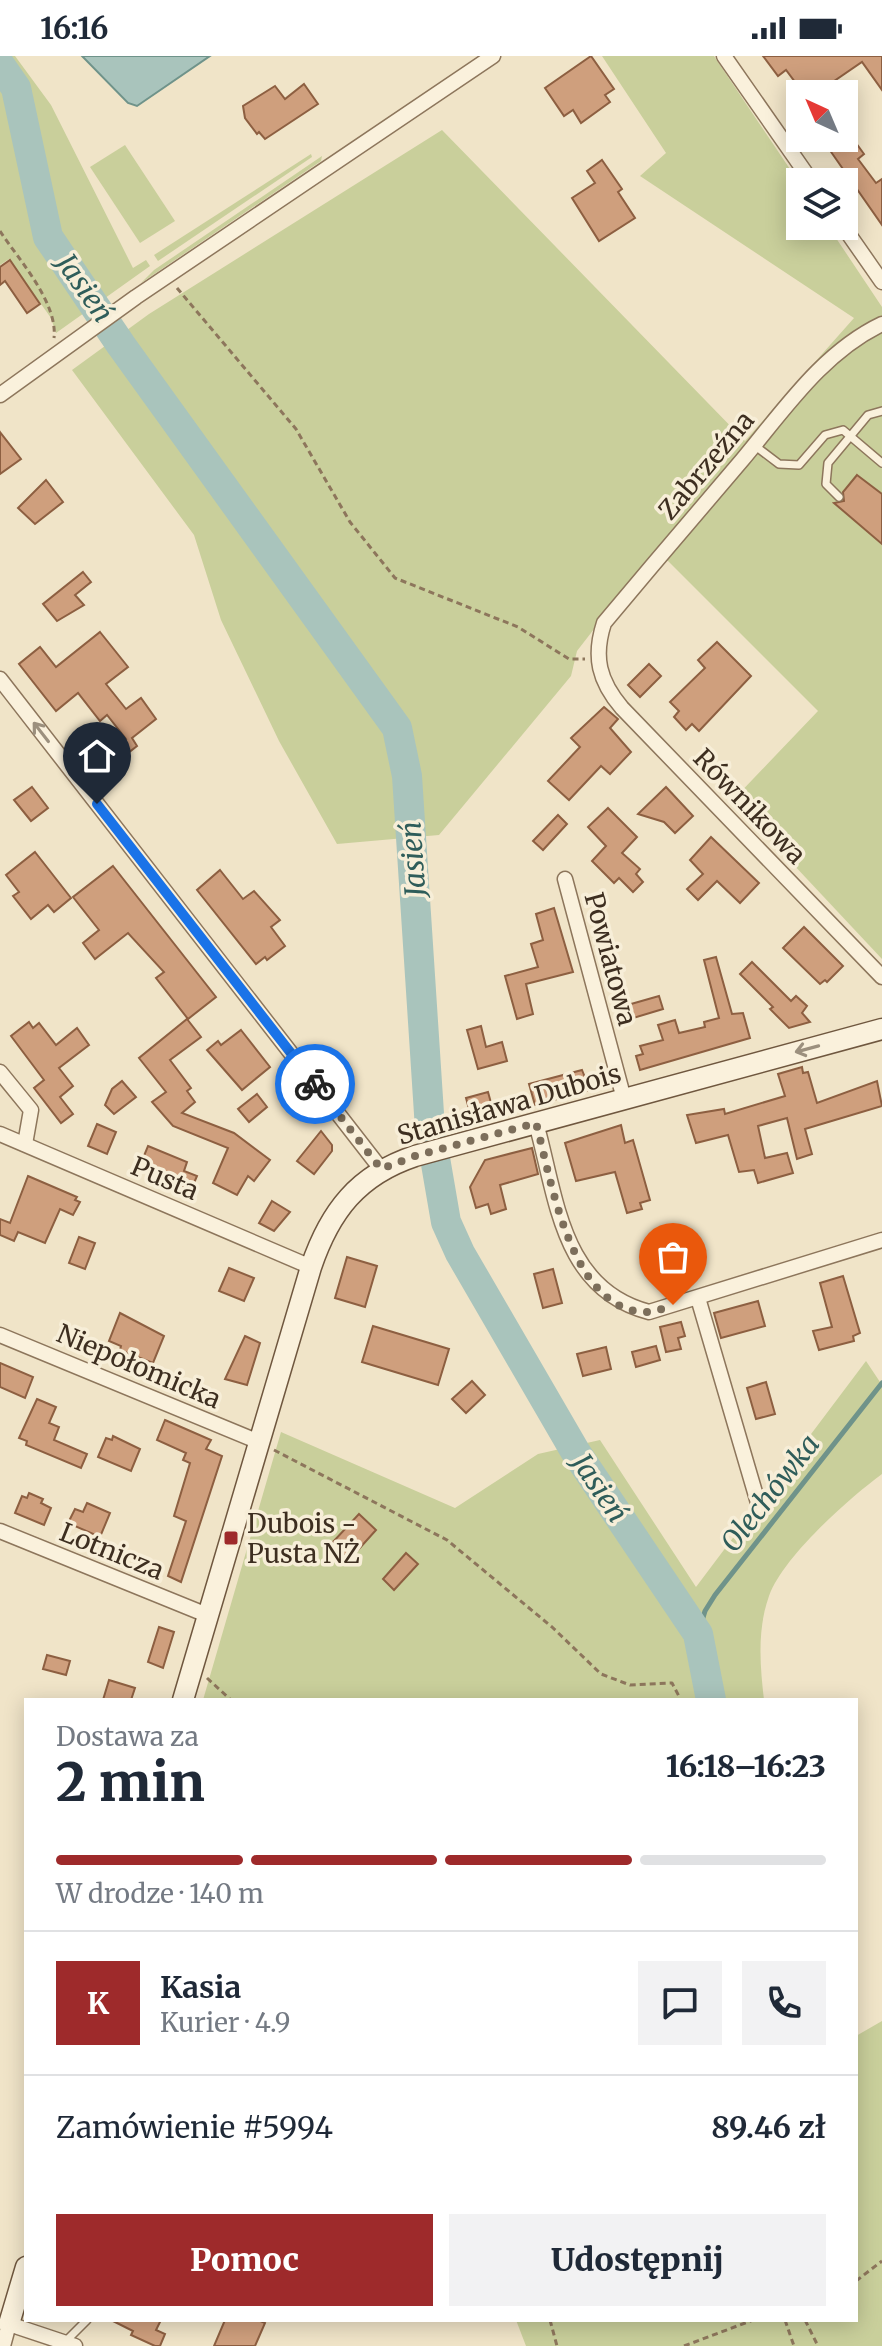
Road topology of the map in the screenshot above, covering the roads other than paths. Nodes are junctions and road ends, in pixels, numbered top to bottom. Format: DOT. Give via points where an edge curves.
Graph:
graph roads {
  1 [pos="493,56"];
  2 [pos="724,56"];
  3 [pos="802,168"];
  4 [pos="853,240"];
  5 [pos="882,282"];
  6 [pos="882,324"];
  7 [pos="0,395"];
  8 [pos="882,411"];
  9 [pos="851,436"];
  10 [pos="754,445"];
  11 [pos="882,463"];
  12 [pos="839,497"];
  13 [pos="596,660"];
  14 [pos="0,679"];
  15 [pos="565,879"];
  16 [pos="882,977"];
  17 [pos="881,1032"];
  18 [pos="0,1072"];
  19 [pos="624,1099"];
  20 [pos="536,1123"];
  21 [pos="0,1134"];
  22 [pos="25,1144"];
  23 [pos="381,1169"];
  24 [pos="882,1240"];
  25 [pos="311,1267"];
  26 [pos="698,1298"];
  27 [pos="0,1335"];
  28 [pos="259,1442"];
  29 [pos="759,1506"];
  30 [pos="1,1536"];
  31 [pos="207,1615"];
  32 [pos="184,1698"];
  33 [pos="24,2274"];
  34 [pos="86,2322"];
  35 [pos="9,2324"];
  36 [pos="70,2344"];
  37 [pos="3,2346"];
  1 -- 7 [label="street"];
  2 -- 3 [label="street"];
  4 -- 5 [label="street"];
  6 -- 10 [label="street, Zabrzeźna" via="823,365"];
  8 -- 9 [label="lane" via="868,415"];
  9 -- 10 [label="lane" via="833,430 799,465 789,467"];
  9 -- 11 [label="lane"];
  9 -- 12 [label="lane" via="825,471 826,484"];
  10 -- 13 [label="street, Zabrzeźna" via="604,623"];
  13 -- 16 [label="street, Równikowa" via="622,708"];
  23 -- 14 [label="street, one-way"];
  15 -- 19 [label="street, Powiatowa"];
  17 -- 19 [label="street, Stanisława Dubois, one-way"];
  18 -- 22 [label="street" via="31,1110"];
  19 -- 20 [label="street, Stanisława Dubois"];
  20 -- 23 [label="street, Stanisława Dubois"];
  20 -- 26 [label="street" via="574,1257 608,1296 649,1312"];
  21 -- 22 [label="street, Pusta"];
  22 -- 25 [label="street, Pusta"];
  23 -- 25 [label="street, Stanisława Dubois" via="343,1201"];
  24 -- 26 [label="street"];
  25 -- 28 [label="street, Stanisława Dubois"];
  26 -- 29 [label="street"];
  27 -- 28 [label="street, Niepołomicka"];
  28 -- 31 [label="street, Stanisława Dubois"];
  30 -- 31 [label="street, Lotnicza"];
  31 -- 32 [label="street, Stanisława Dubois"];
  33 -- 35 [label="street"];
  34 -- 36 [label="lane"];
  35 -- 36 [label="street"];
  35 -- 37 [label="street"];
}
